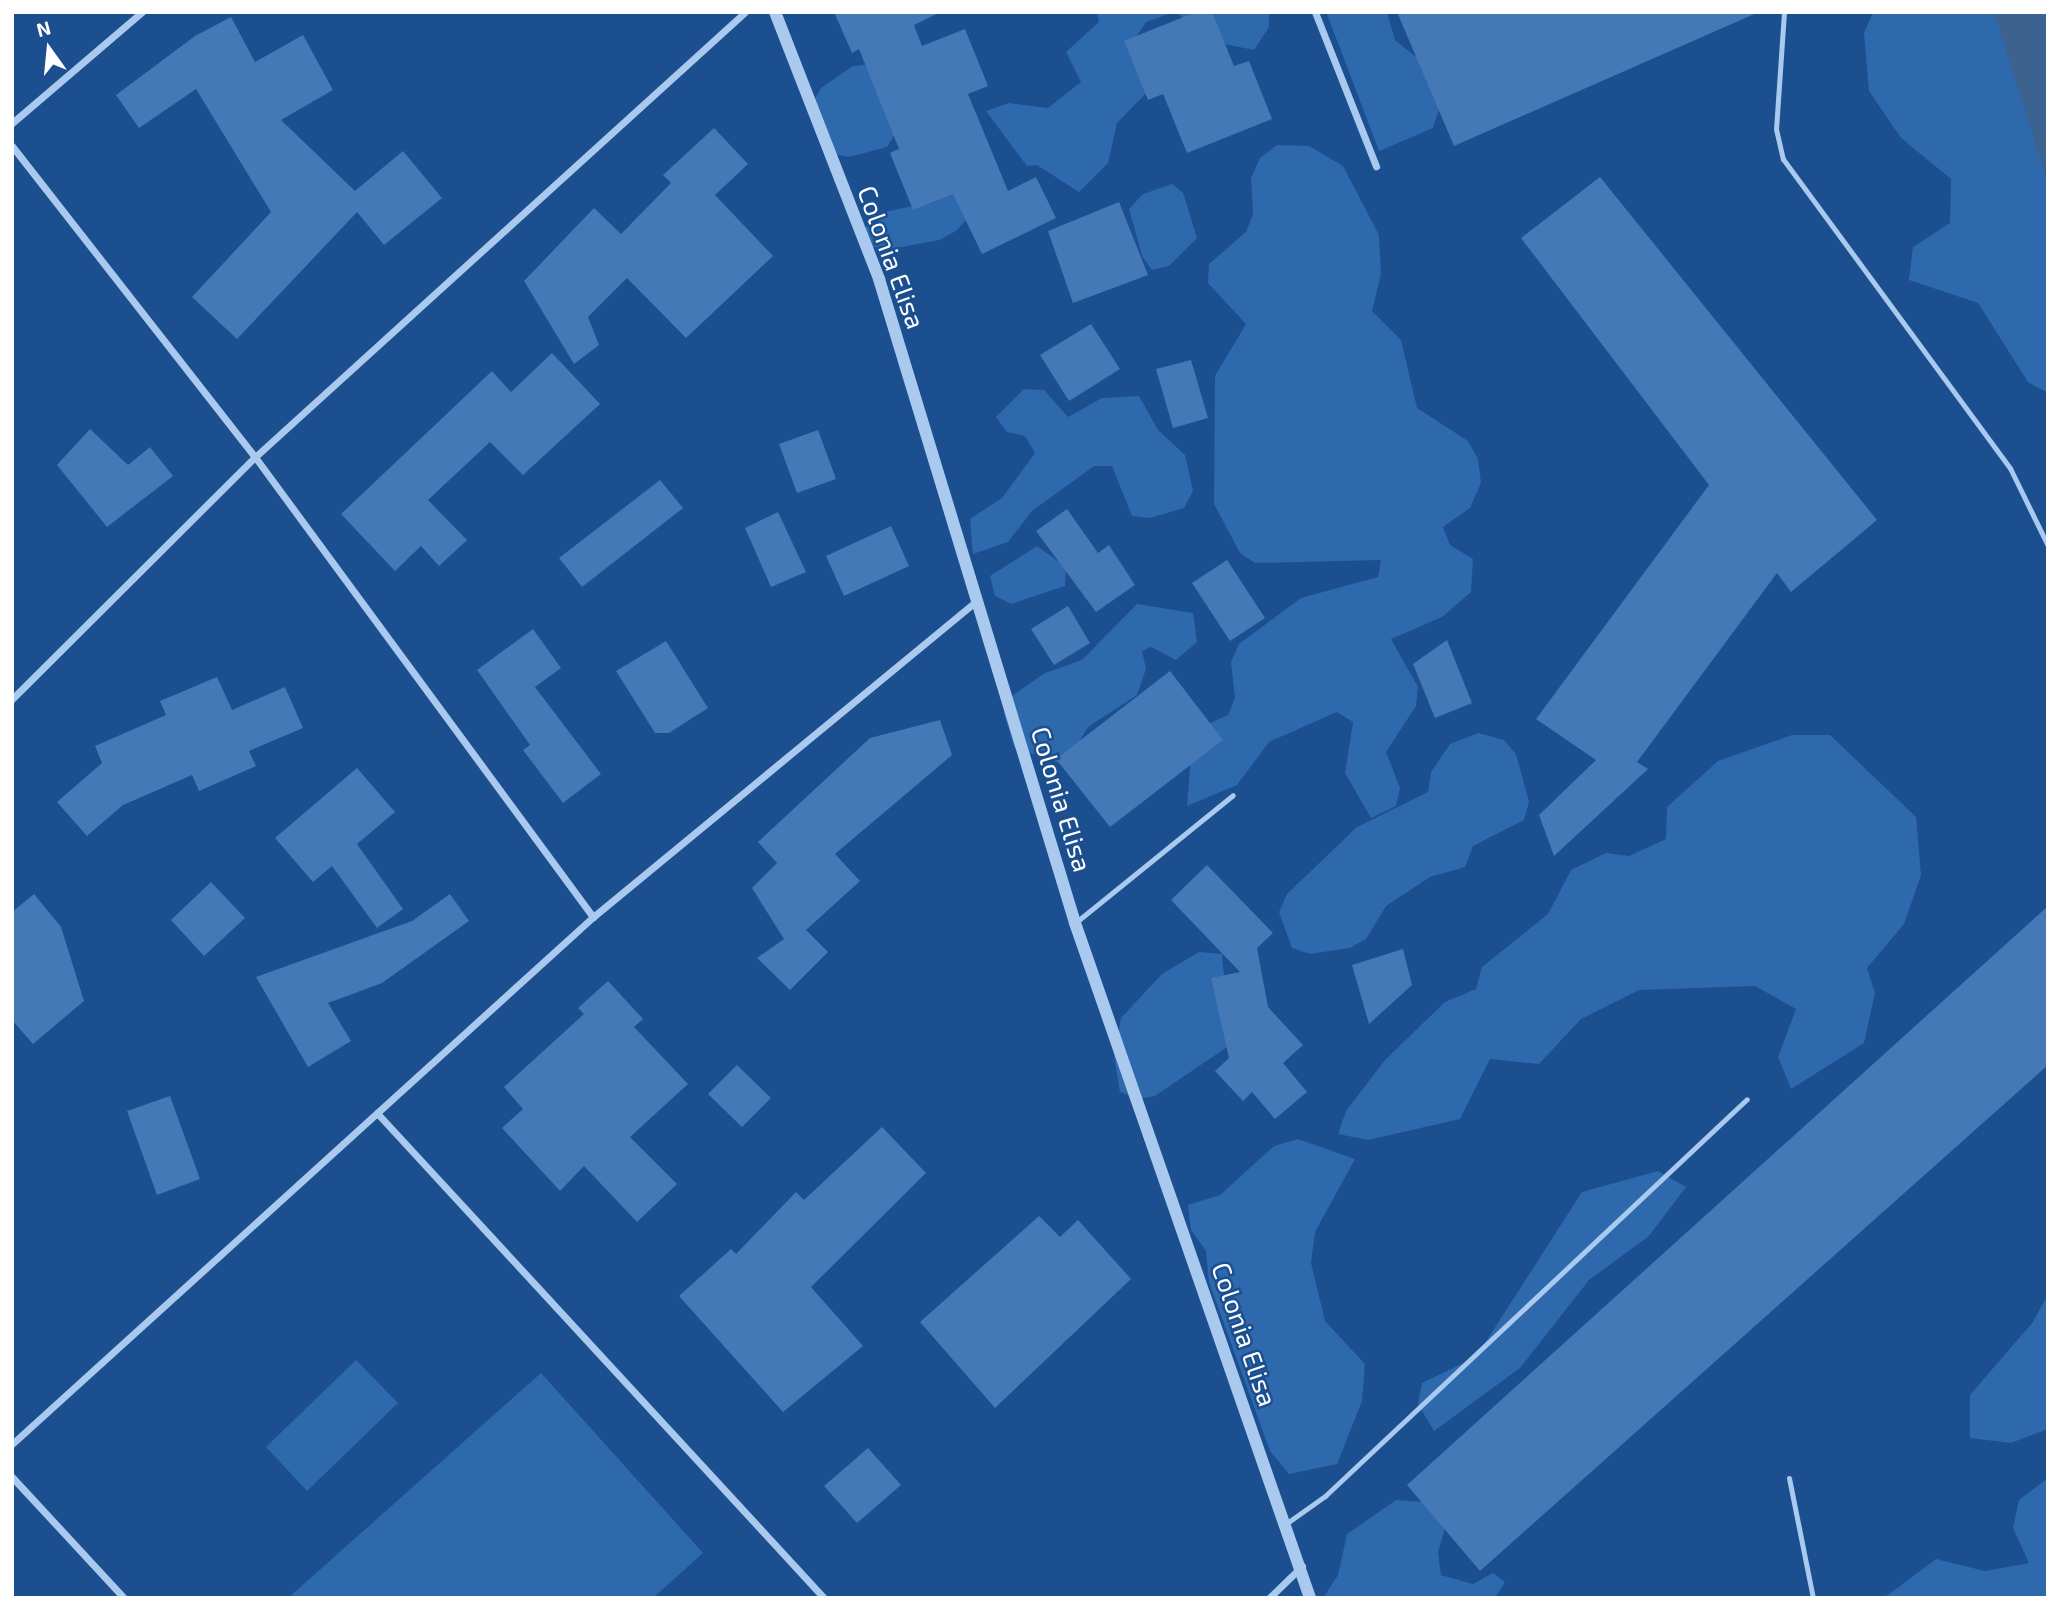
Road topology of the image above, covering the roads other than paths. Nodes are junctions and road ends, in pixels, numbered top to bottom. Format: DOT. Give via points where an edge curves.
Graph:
graph roads {
  1 [pos="142,12"];
  2 [pos="745,12"];
  3 [pos="775,12"];
  4 [pos="1315,12"];
  5 [pos="1784,12"];
  6 [pos="12,123"];
  7 [pos="12,146"];
  8 [pos="1376,166"];
  9 [pos="255,457"];
  10 [pos="2048,546"];
  11 [pos="979,599"];
  12 [pos="12,699"];
  13 [pos="1233,795"];
  14 [pos="593,917"];
  15 [pos="1075,923"];
  16 [pos="1747,1099"];
  17 [pos="377,1113"];
  18 [pos="12,1444"];
  19 [pos="12,1477"];
  20 [pos="1789,1478"];
  21 [pos="1287,1523"];
  22 [pos="1302,1566"];
  23 [pos="124,1598"];
  24 [pos="824,1598"];
  25 [pos="1269,1598"];
  26 [pos="1310,1598"];
  27 [pos="1813,1598"];
  1 -- 6 [label="street"];
  2 -- 9 [label="street"];
  3 -- 11 [label="street, Colonia Elisa" via="879,279"];
  4 -- 8 [label="street"];
  5 -- 10 [label="lane" via="1776,129 1783,159 2010,468"];
  7 -- 9 [label="street"];
  9 -- 12 [label="street"];
  9 -- 14 [label="street"];
  11 -- 14 [label="street"];
  11 -- 15 [label="street, Colonia Elisa"];
  13 -- 15 [label="lane"];
  14 -- 17 [label="street"];
  15 -- 21 [label="street, Colonia Elisa"];
  16 -- 21 [label="lane" via="1325,1496"];
  17 -- 18 [label="street"];
  17 -- 24 [label="street"];
  19 -- 23 [label="street"];
  20 -- 27 [label="lane"];
  21 -- 22 [label="street, Colonia Elisa"];
  22 -- 25 [label="street"];
  22 -- 26 [label="street, Colonia Elisa"];
}
